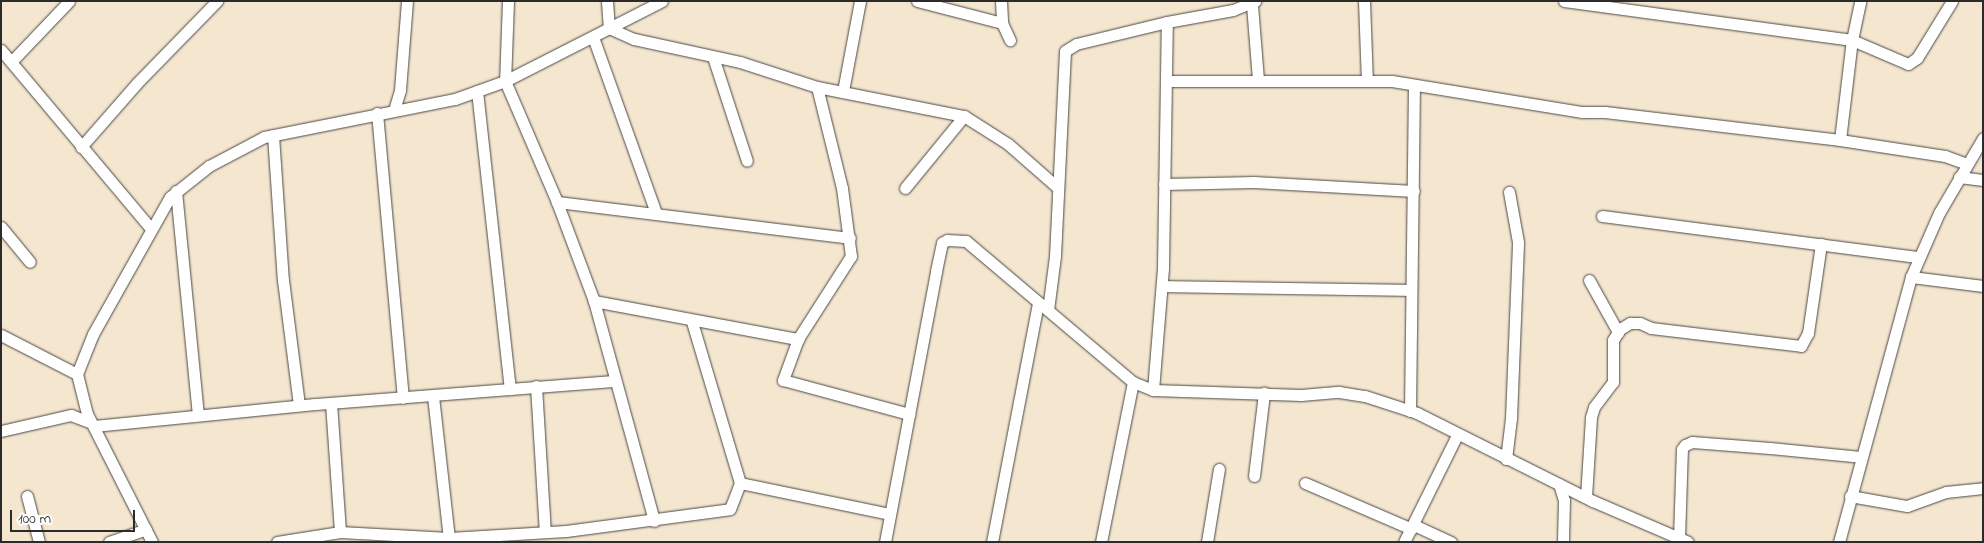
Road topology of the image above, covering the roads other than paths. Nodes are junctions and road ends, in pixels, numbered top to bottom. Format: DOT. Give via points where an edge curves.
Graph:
graph roads {
  1 [pos="69,1"];
  2 [pos="407,1"];
  3 [pos="508,1"];
  4 [pos="607,1"];
  5 [pos="662,1"];
  6 [pos="860,1"];
  7 [pos="917,1"];
  8 [pos="1001,1"];
  9 [pos="1364,1"];
  10 [pos="1564,1"];
  11 [pos="1860,1"];
  12 [pos="1952,1"];
  13 [pos="217,2"];
  14 [pos="930,2"];
  15 [pos="1254,3"];
  16 [pos="1167,22"];
  17 [pos="1002,23"];
  18 [pos="609,28"];
  19 [pos="593,37"];
  20 [pos="1010,40"];
  21 [pos="1852,40"];
  22 [pos="1,50"];
  23 [pos="713,58"];
  24 [pos="11,62"];
  25 [pos="1258,80"];
  26 [pos="505,81"];
  27 [pos="1166,81"];
  28 [pos="1367,81"];
  29 [pos="818,86"];
  30 [pos="1414,87"];
  31 [pos="400,90"];
  32 [pos="477,91"];
  33 [pos="843,91"];
  34 [pos="410,107"];
  35 [pos="394,110"];
  36 [pos="377,112"];
  37 [pos="964,116"];
  38 [pos="273,135"];
  39 [pos="1983,138"];
  40 [pos="1840,140"];
  41 [pos="81,147"];
  42 [pos="748,162"];
  43 [pos="1967,164"];
  44 [pos="1959,177"];
  45 [pos="1983,180"];
  46 [pos="1164,184"];
  47 [pos="1057,187"];
  48 [pos="905,188"];
  49 [pos="176,191"];
  50 [pos="1414,191"];
  51 [pos="1509,192"];
  52 [pos="557,202"];
  53 [pos="656,213"];
  54 [pos="1602,216"];
  55 [pos="1,227"];
  56 [pos="151,229"];
  57 [pos="850,238"];
  58 [pos="1821,244"];
  59 [pos="1919,257"];
  60 [pos="30,262"];
  61 [pos="1911,277"];
  62 [pos="1589,280"];
  63 [pos="1162,286"];
  64 [pos="1983,286"];
  65 [pos="1411,290"];
  66 [pos="594,301"];
  67 [pos="1038,302"];
  68 [pos="1048,310"];
  69 [pos="692,322"];
  70 [pos="1618,332"];
  71 [pos="1,335"];
  72 [pos="798,339"];
  73 [pos="77,374"];
  74 [pos="614,381"];
  75 [pos="1133,382"];
  76 [pos="536,386"];
  77 [pos="510,390"];
  78 [pos="1153,390"];
  79 [pos="1264,393"];
  80 [pos="433,396"];
  81 [pos="82,397"];
  82 [pos="403,398"];
  83 [pos="331,403"];
  84 [pos="299,405"];
  85 [pos="1410,411"];
  86 [pos="198,414"];
  87 [pos="910,414"];
  88 [pos="71,416"];
  89 [pos="93,424"];
  90 [pos="1,431"];
  91 [pos="1456,434"];
  92 [pos="1861,457"];
  93 [pos="1506,459"];
  94 [pos="1219,469"];
  95 [pos="1254,476"];
  96 [pos="740,483"];
  97 [pos="1305,483"];
  98 [pos="1559,484"];
  99 [pos="1983,488"];
  100 [pos="1581,495"];
  101 [pos="27,496"];
  102 [pos="1850,496"];
  103 [pos="1564,500"];
  104 [pos="890,514"];
  105 [pos="654,521"];
  106 [pos="1413,527"];
  107 [pos="146,529"];
  108 [pos="340,532"];
  109 [pos="546,532"];
  110 [pos="449,538"];
  111 [pos="1683,540"];
  112 [pos="39,542"];
  113 [pos="109,542"];
  114 [pos="152,542"];
  115 [pos="277,542"];
  116 [pos="885,542"];
  117 [pos="992,542"];
  118 [pos="1101,542"];
  119 [pos="1207,542"];
  120 [pos="1404,542"];
  121 [pos="1451,542"];
  122 [pos="1563,542"];
  123 [pos="1839,542"];
  1 -- 24 [label="street"];
  2 -- 31 [label="street"];
  3 -- 26 [label="street"];
  4 -- 18 [label="street"];
  5 -- 18 [label="street"];
  6 -- 33 [label="street"];
  7 -- 14 [label="street"];
  8 -- 17 [label="street"];
  9 -- 28 [label="street"];
  10 -- 21 [label="street"];
  11 -- 21 [label="street"];
  12 -- 21 [label="street" via="1913,63 1901,63"];
  13 -- 41 [label="street" via="137,82"];
  14 -- 17 [label="street"];
  15 -- 16 [label="street"];
  15 -- 25 [label="street"];
  16 -- 27 [label="street"];
  16 -- 47 [label="street" via="1076,44 1065,51"];
  17 -- 20 [label="street"];
  18 -- 19 [label="street"];
  18 -- 23 [label="street" via="634,39"];
  19 -- 26 [label="street"];
  19 -- 53 [label="street"];
  21 -- 40 [label="street"];
  22 -- 24 [label="street"];
  23 -- 29 [label="street" via="740,62"];
  23 -- 42 [label="street"];
  24 -- 41 [label="street"];
  25 -- 27 [label="street"];
  25 -- 28 [label="street"];
  26 -- 32 [label="street"];
  26 -- 52 [label="street"];
  27 -- 46 [label="street"];
  28 -- 30 [label="street" via="1392,81"];
  29 -- 33 [label="street"];
  29 -- 57 [label="street"];
  30 -- 40 [label="street" via="1582,112"];
  30 -- 50 [label="street"];
  31 -- 34 [label="street"];
  31 -- 35 [label="street"];
  32 -- 34 [label="street"];
  32 -- 77 [label="street"];
  33 -- 37 [label="street"];
  34 -- 35 [label="street"];
  35 -- 36 [label="street"];
  36 -- 38 [label="street"];
  36 -- 82 [label="street"];
  37 -- 47 [label="street" via="1008,144"];
  37 -- 48 [label="street"];
  38 -- 49 [label="street" via="209,166"];
  38 -- 84 [label="street" via="283,280"];
  39 -- 43 [label="street"];
  40 -- 43 [label="street" via="1945,156"];
  41 -- 56 [label="street"];
  43 -- 44 [label="street"];
  44 -- 45 [label="street"];
  44 -- 59 [label="street"];
  46 -- 50 [label="street" via="1254,182"];
  46 -- 63 [label="street"];
  47 -- 68 [label="street"];
  49 -- 56 [label="street"];
  49 -- 86 [label="street"];
  50 -- 65 [label="street"];
  51 -- 93 [label="street" via="1518,242 1511,418"];
  52 -- 53 [label="street"];
  52 -- 66 [label="street"];
  53 -- 57 [label="street"];
  54 -- 58 [label="street"];
  55 -- 60 [label="street"];
  56 -- 73 [label="street" via="93,334"];
  57 -- 72 [label="street" via="851,256"];
  58 -- 59 [label="street"];
  58 -- 70 [label="street" via="1808,333 1801,346 1651,328 1640,323 1630,323"];
  59 -- 61 [label="street"];
  61 -- 64 [label="street"];
  61 -- 92 [label="street"];
  62 -- 70 [label="street"];
  63 -- 65 [label="street"];
  63 -- 78 [label="street"];
  65 -- 85 [label="street"];
  66 -- 69 [label="street" via="648,309"];
  66 -- 74 [label="street"];
  67 -- 68 [label="street"];
  67 -- 87 [label="street" via="966,241 947,240 942,243"];
  67 -- 117 [label="street"];
  68 -- 75 [label="street"];
  69 -- 72 [label="street"];
  69 -- 96 [label="street"];
  70 -- 100 [label="street" via="1613,340 1611,356 1613,382 1594,407 1591,417"];
  71 -- 73 [label="street"];
  72 -- 87 [label="street" via="783,374 787,382"];
  73 -- 81 [label="street"];
  74 -- 76 [label="street"];
  74 -- 105 [label="street"];
  75 -- 78 [label="street"];
  75 -- 118 [label="street"];
  76 -- 77 [label="street"];
  76 -- 109 [label="street"];
  77 -- 80 [label="street"];
  78 -- 79 [label="street"];
  79 -- 85 [label="street" via="1339,392 1365,396"];
  79 -- 95 [label="street"];
  80 -- 82 [label="street"];
  80 -- 110 [label="street"];
  81 -- 88 [label="street"];
  81 -- 89 [label="street"];
  82 -- 83 [label="street"];
  83 -- 84 [label="street"];
  83 -- 108 [label="street"];
  84 -- 86 [label="street"];
  85 -- 91 [label="street"];
  86 -- 89 [label="street"];
  87 -- 104 [label="street"];
  88 -- 89 [label="street"];
  88 -- 90 [label="street"];
  89 -- 107 [label="street"];
  91 -- 93 [label="street"];
  91 -- 106 [label="street"];
  92 -- 102 [label="street"];
  92 -- 111 [label="street" via="1692,442 1685,445 1682,454"];
  93 -- 98 [label="street"];
  94 -- 119 [label="street"];
  96 -- 104 [label="street"];
  96 -- 105 [label="street" via="735,504 726,511"];
  97 -- 106 [label="street"];
  98 -- 100 [label="street"];
  98 -- 103 [label="street"];
  99 -- 102 [label="street" via="1946,492 1907,506"];
  100 -- 103 [label="street"];
  100 -- 111 [label="street"];
  101 -- 112 [label="street"];
  102 -- 123 [label="street"];
  103 -- 122 [label="street"];
  104 -- 116 [label="street"];
  105 -- 109 [label="street"];
  106 -- 120 [label="street"];
  106 -- 121 [label="street"];
  107 -- 113 [label="street"];
  107 -- 114 [label="street"];
  108 -- 110 [label="street"];
  108 -- 115 [label="street"];
  109 -- 110 [label="street"];
}
